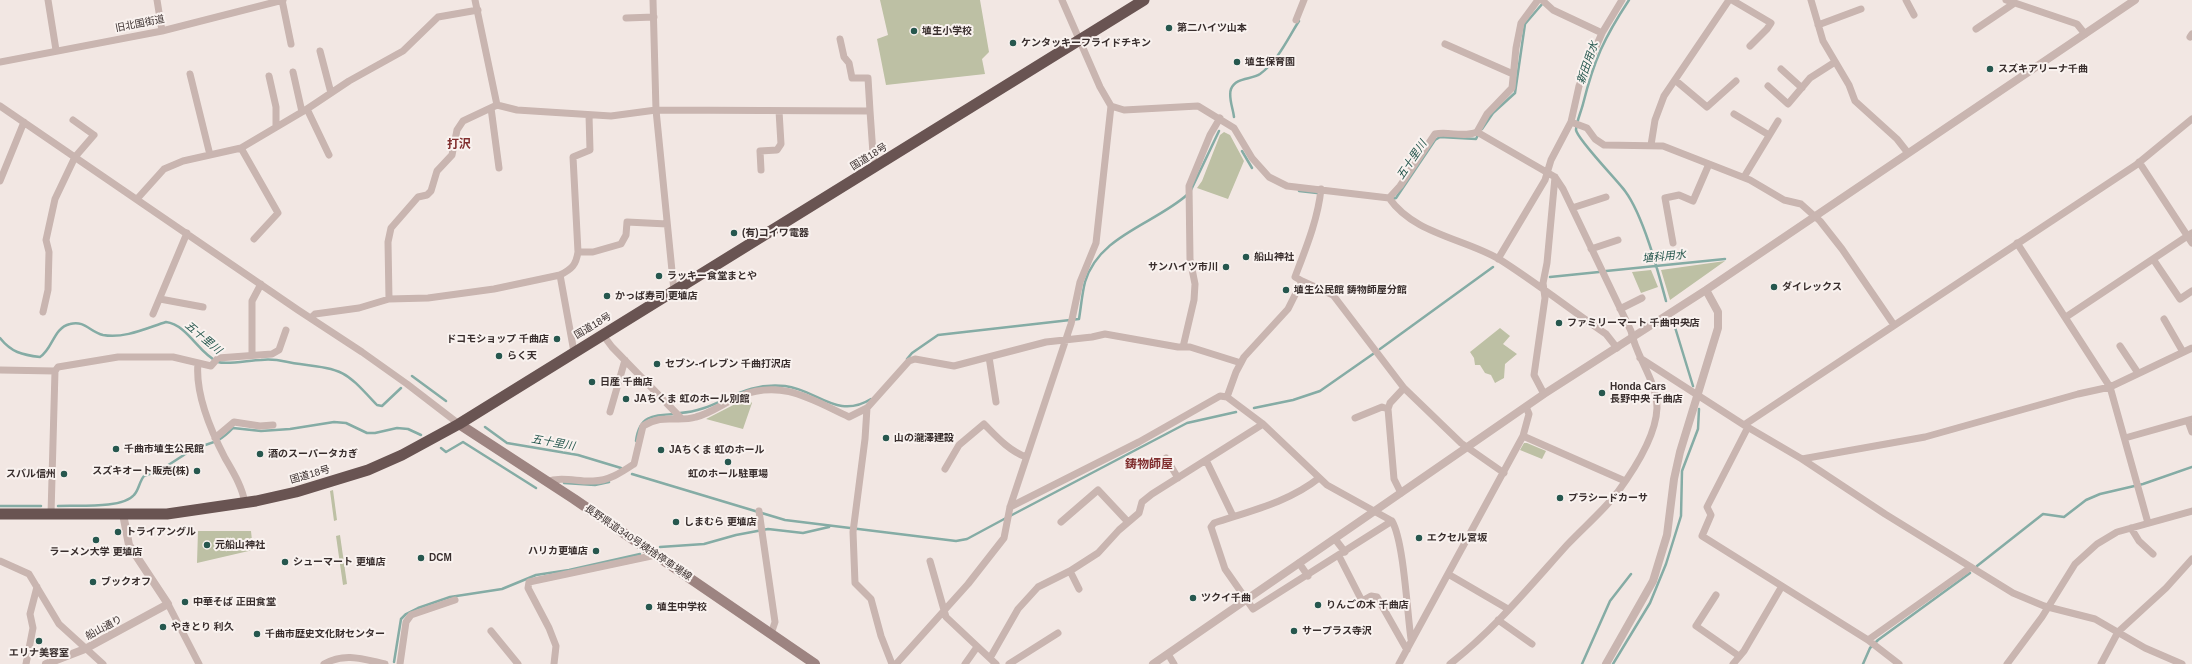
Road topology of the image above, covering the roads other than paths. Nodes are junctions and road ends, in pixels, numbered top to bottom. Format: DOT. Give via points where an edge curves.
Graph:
graph roads {
  1 [pos="48,0"];
  2 [pos="157,0"];
  3 [pos="247,0"];
  4 [pos="283,0"];
  5 [pos="475,0"];
  6 [pos="653,0"];
  7 [pos="1062,0"];
  8 [pos="1144,0"];
  9 [pos="1304,0"];
  10 [pos="1538,0"];
  11 [pos="1622,0"];
  12 [pos="1729,0"];
  13 [pos="1732,0"];
  14 [pos="1811,0"];
  15 [pos="1906,0"];
  16 [pos="2006,0"];
  17 [pos="2135,0"];
  18 [pos="1544,2"];
  19 [pos="2013,4"];
  20 [pos="249,8"];
  21 [pos="1861,9"];
  22 [pos="478,10"];
  23 [pos="1914,15"];
  24 [pos="654,17"];
  25 [pos="626,18"];
  26 [pos="1296,20"];
  27 [pos="1818,25"];
  28 [pos="1976,29"];
  29 [pos="162,31"];
  30 [pos="1602,33"];
  31 [pos="2085,34"];
  32 [pos="840,39"];
  33 [pos="1080,41"];
  34 [pos="291,44"];
  35 [pos="1445,44"];
  36 [pos="1750,46"];
  37 [pos="56,50"];
  38 [pos="320,51"];
  39 [pos="0,62"];
  40 [pos="1835,62"];
  41 [pos="1781,70"];
  42 [pos="293,72"];
  43 [pos="190,74"];
  44 [pos="1514,74"];
  45 [pos="269,76"];
  46 [pos="1676,80"];
  47 [pos="1736,81"];
  48 [pos="1768,86"];
  49 [pos="1802,88"];
  50 [pos="331,93"];
  51 [pos="0,106"];
  52 [pos="1111,106"];
  53 [pos="494,107"];
  54 [pos="656,110"];
  55 [pos="304,111"];
  56 [pos="779,111"];
  57 [pos="870,111"];
  58 [pos="1734,114"];
  59 [pos="589,115"];
  60 [pos="1220,118"];
  61 [pos="2192,119"];
  62 [pos="73,120"];
  63 [pos="1778,121"];
  64 [pos="24,122"];
  65 [pos="1575,123"];
  66 [pos="276,127"];
  67 [pos="1477,132"];
  68 [pos="1769,136"];
  69 [pos="1652,145"];
  70 [pos="241,148"];
  71 [pos="1908,153"];
  72 [pos="329,154"];
  73 [pos="210,155"];
  74 [pos="75,157"];
  75 [pos="2139,162"];
  76 [pos="1709,164"];
  77 [pos="499,168"];
  78 [pos="874,168"];
  79 [pos="761,170"];
  80 [pos="1548,174"];
  81 [pos="1555,177"];
  82 [pos="1744,177"];
  83 [pos="0,181"];
  84 [pos="1321,189"];
  85 [pos="1606,197"];
  86 [pos="1389,198"];
  87 [pos="137,199"];
  88 [pos="1572,208"];
  89 [pos="1815,216"];
  90 [pos="667,224"];
  91 [pos="187,233"];
  92 [pos="2190,235"];
  93 [pos="254,239"];
  94 [pos="1618,240"];
  95 [pos="1673,243"];
  96 [pos="2017,243"];
  97 [pos="2192,243"];
  98 [pos="1591,249"];
  99 [pos="578,252"];
  100 [pos="1498,259"];
  101 [pos="2153,259"];
  102 [pos="560,275"];
  103 [pos="1302,281"];
  104 [pos="261,284"];
  105 [pos="1706,290"];
  106 [pos="674,291"];
  107 [pos="2192,291"];
  108 [pos="1544,292"];
  109 [pos="1642,298"];
  110 [pos="160,299"];
  111 [pos="389,299"];
  112 [pos="203,308"];
  113 [pos="1620,310"];
  114 [pos="44,312"];
  115 [pos="153,314"];
  116 [pos="2066,316"];
  117 [pos="312,318"];
  118 [pos="2164,320"];
  119 [pos="1894,325"];
  120 [pos="286,330"];
  121 [pos="602,335"];
  122 [pos="1632,338"];
  123 [pos="1066,341"];
  124 [pos="2120,346"];
  125 [pos="1183,347"];
  126 [pos="1617,348"];
  127 [pos="2192,348"];
  128 [pos="574,352"];
  129 [pos="2183,352"];
  130 [pos="252,355"];
  131 [pos="989,357"];
  132 [pos="1640,358"];
  133 [pos="625,360"];
  134 [pos="198,363"];
  135 [pos="1241,363"];
  136 [pos="0,370"];
  137 [pos="55,371"];
  138 [pos="2138,373"];
  139 [pos="2110,387"];
  140 [pos="1404,388"];
  141 [pos="1544,394"];
  142 [pos="1697,395"];
  143 [pos="1227,397"];
  144 [pos="996,402"];
  145 [pos="1526,407"];
  146 [pos="867,408"];
  147 [pos="1388,409"];
  148 [pos="610,412"];
  149 [pos="681,418"];
  150 [pos="1355,418"];
  151 [pos="2190,420"];
  152 [pos="459,424"];
  153 [pos="1264,424"];
  154 [pos="273,425"];
  155 [pos="1746,426"];
  156 [pos="2192,432"];
  157 [pos="1523,436"];
  158 [pos="2125,438"];
  159 [pos="216,441"];
  160 [pos="1468,448"];
  161 [pos="1026,457"];
  162 [pos="1166,458"];
  163 [pos="1802,459"];
  164 [pos="1206,460"];
  165 [pos="945,469"];
  166 [pos="1504,473"];
  167 [pos="1178,478"];
  168 [pos="1319,478"];
  169 [pos="1625,481"];
  170 [pos="546,482"];
  171 [pos="1402,493"];
  172 [pos="245,503"];
  173 [pos="2192,511"];
  174 [pos="1375,512"];
  175 [pos="760,513"];
  176 [pos="1009,513"];
  177 [pos="0,514"];
  178 [pos="51,514"];
  179 [pos="123,514"];
  180 [pos="1233,516"];
  181 [pos="1392,521"];
  182 [pos="1061,522"];
  183 [pos="1128,522"];
  184 [pos="2148,523"];
  185 [pos="2131,528"];
  186 [pos="1335,539"];
  187 [pos="1342,554"];
  188 [pos="2153,554"];
  189 [pos="656,555"];
  190 [pos="2192,559"];
  191 [pos="0,561"];
  192 [pos="930,561"];
  193 [pos="1300,563"];
  194 [pos="1971,568"];
  195 [pos="1070,571"];
  196 [pos="1448,574"];
  197 [pos="1308,576"];
  198 [pos="1782,586"];
  199 [pos="37,587"];
  200 [pos="1079,589"];
  201 [pos="1716,595"];
  202 [pos="455,600"];
  203 [pos="1246,600"];
  204 [pos="168,604"];
  205 [pos="2049,607"];
  206 [pos="1508,609"];
  207 [pos="944,612"];
  208 [pos="1498,620"];
  209 [pos="491,631"];
  210 [pos="2118,632"];
  211 [pos="1058,633"];
  212 [pos="771,634"];
  213 [pos="1411,640"];
  214 [pos="1870,640"];
  215 [pos="1532,644"];
  216 [pos="977,647"];
  217 [pos="85,649"];
  218 [pos="1407,650"];
  219 [pos="1168,654"];
  220 [pos="1739,656"];
  221 [pos="990,658"];
  222 [pos="26,664"];
  223 [pos="46,664"];
  224 [pos="103,664"];
  225 [pos="199,664"];
  226 [pos="324,664"];
  227 [pos="385,664"];
  228 [pos="400,664"];
  229 [pos="518,664"];
  230 [pos="554,664"];
  231 [pos="815,664"];
  232 [pos="892,664"];
  233 [pos="896,664"];
  234 [pos="965,664"];
  235 [pos="996,664"];
  236 [pos="1009,664"];
  237 [pos="1153,664"];
  238 [pos="1174,664"];
  239 [pos="1399,664"];
  240 [pos="1450,664"];
  241 [pos="1606,664"];
  242 [pos="1733,664"];
  243 [pos="1899,664"];
  244 [pos="2007,664"];
  245 [pos="2101,664"];
  246 [pos="2182,664"];
  1 -- 37 [label="street"];
  2 -- 29 [label="street"];
  3 -- 20 [label="street"];
  4 -- 20 [label="street, 旧北国街道"];
  4 -- 34 [label="street"];
  5 -- 22 [label="street"];
  6 -- 24 [label="street"];
  7 -- 33 [label="street"];
  8 -- 33 [label="highway, 国道18号"];
  9 -- 26 [label="street"];
  10 -- 44 [label="street" via="1521,23"];
  11 -- 30 [label="street"];
  12 -- 46 [label="street"];
  13 -- 36 [label="street" via="1771,23"];
  14 -- 27 [label="street"];
  15 -- 23 [label="street"];
  16 -- 19 [label="street"];
  17 -- 31 [label="street"];
  18 -- 30 [label="street" via="1553,10"];
  19 -- 28 [label="street"];
  19 -- 31 [label="street" via="2077,24"];
  20 -- 29 [label="street, 旧北国街道"];
  21 -- 27 [label="street"];
  22 -- 50 [label="street" via="438,17 403,50"];
  22 -- 53 [label="street"];
  24 -- 25 [label="street"];
  24 -- 54 [label="street"];
  27 -- 40 [label="street" via="1823,41"];
  29 -- 37 [label="street, 旧北国街道"];
  30 -- 65 [label="street" via="1579,86"];
  31 -- 71 [label="street"];
  32 -- 57 [label="street" via="852,78 868,78"];
  33 -- 52 [label="street"];
  33 -- 78 [label="highway, 国道18号"];
  35 -- 44 [label="street"];
  37 -- 39 [label="street, 旧北国街道"];
  38 -- 50 [label="street"];
  40 -- 49 [label="street" via="1810,78"];
  40 -- 71 [label="street" via="1855,101 1897,138"];
  41 -- 49 [label="street"];
  42 -- 55 [label="street"];
  43 -- 73 [label="street"];
  44 -- 67 [label="street" via="1512,88 1486,114"];
  45 -- 66 [label="street" via="276,107"];
  46 -- 47 [label="street" via="1707,107"];
  46 -- 69 [label="street" via="1659,106 1654,120"];
  48 -- 49 [label="street" via="1788,104"];
  50 -- 55 [label="street"];
  51 -- 64 [label="street"];
  52 -- 60 [label="street" via="1124,110 1198,106"];
  52 -- 123 [label="street" via="1096,243 1080,282"];
  53 -- 59 [label="street"];
  53 -- 77 [label="street"];
  53 -- 111 [label="street" via="463,121 457,130 452,155 437,171 432,191 418,197 391,228 388,242"];
  54 -- 56 [label="street"];
  54 -- 59 [label="street" via="611,116"];
  54 -- 90 [label="street"];
  55 -- 66 [label="street"];
  55 -- 72 [label="street"];
  56 -- 57 [label="street"];
  56 -- 79 [label="street" via="781,144 777,150 760,151"];
  57 -- 78 [label="street"];
  58 -- 68 [label="street"];
  59 -- 99 [label="street" via="590,150 573,157"];
  60 -- 84 [label="street" via="1234,128 1252,158 1269,177 1287,186"];
  60 -- 125 [label="street" via="1210,134 1189,189 1190,259 1195,284 1194,300"];
  61 -- 75 [label="street"];
  62 -- 74 [label="street" via="94,135"];
  63 -- 68 [label="street"];
  64 -- 74 [label="street"];
  64 -- 83 [label="street"];
  65 -- 69 [label="street" via="1604,145"];
  65 -- 80 [label="street" via="1552,160"];
  66 -- 70 [label="street"];
  67 -- 80 [label="street"];
  67 -- 86 [label="street" via="1470,135 1443,132 1435,134"];
  68 -- 82 [label="street"];
  69 -- 76 [label="street" via="1663,146"];
  70 -- 73 [label="street"];
  70 -- 93 [label="street" via="278,214"];
  71 -- 89 [label="street"];
  73 -- 87 [label="street" via="183,161 164,169"];
  74 -- 87 [label="street"];
  74 -- 114 [label="street" via="54,199 49,222 46,240 48,290"];
  75 -- 92 [label="street"];
  75 -- 96 [label="street"];
  76 -- 82 [label="street"];
  76 -- 95 [label="street" via="1692,201 1679,195 1665,198"];
  78 -- 106 [label="highway, 国道18号"];
  80 -- 81 [label="street"];
  80 -- 100 [label="street"];
  81 -- 88 [label="street"];
  81 -- 108 [label="street"];
  82 -- 89 [label="street" via="1784,200 1801,204"];
  84 -- 86 [label="street"];
  84 -- 103 [label="street" via="1320,202 1309,240 1295,277"];
  85 -- 88 [label="street"];
  86 -- 100 [label="street" via="1397,209 1431,231"];
  87 -- 91 [label="street"];
  88 -- 98 [label="street"];
  89 -- 105 [label="street"];
  89 -- 119 [label="street" via="1842,249"];
  90 -- 99 [label="street" via="627,222 626,235 621,244 593,252"];
  90 -- 106 [label="street"];
  91 -- 104 [label="street"];
  91 -- 110 [label="street"];
  92 -- 97 [label="street"];
  92 -- 101 [label="street"];
  94 -- 98 [label="street"];
  96 -- 116 [label="street"];
  96 -- 119 [label="street"];
  98 -- 113 [label="street"];
  99 -- 102 [label="street" via="571,270"];
  100 -- 108 [label="street"];
  101 -- 107 [label="street" via="2180,299"];
  101 -- 116 [label="street"];
  102 -- 111 [label="street" via="494,289 428,298"];
  102 -- 128 [label="street"];
  103 -- 135 [label="street" via="1288,309"];
  103 -- 140 [label="street" via="1333,295"];
  104 -- 117 [label="street"];
  104 -- 130 [label="street" via="252,302"];
  105 -- 122 [label="street"];
  105 -- 142 [label="street" via="1718,312 1718,328"];
  106 -- 121 [label="highway, 国道18号"];
  108 -- 126 [label="street" via="1606,334"];
  108 -- 141 [label="street" via="1534,375"];
  109 -- 113 [label="street"];
  110 -- 112 [label="street"];
  110 -- 115 [label="street"];
  111 -- 117 [label="street" via="358,308 315,314"];
  113 -- 122 [label="street"];
  116 -- 139 [label="street"];
  117 -- 152 [label="street" via="407,384"];
  118 -- 129 [label="street"];
  119 -- 155 [label="street"];
  120 -- 130 [label="street" via="279,350 272,354"];
  121 -- 128 [label="highway, 国道18号"];
  121 -- 133 [label="street"];
  122 -- 126 [label="street"];
  122 -- 132 [label="street"];
  123 -- 125 [label="street" via="1105,334"];
  123 -- 131 [label="street" via="1046,342"];
  123 -- 161 [label="street"];
  124 -- 138 [label="street"];
  125 -- 135 [label="street"];
  126 -- 141 [label="street"];
  127 -- 129 [label="street"];
  128 -- 152 [label="highway, 国道18号"];
  129 -- 138 [label="street"];
  130 -- 134 [label="street" via="216,361 210,366"];
  131 -- 144 [label="street"];
  131 -- 146 [label="street" via="954,366 915,359 909,362"];
  132 -- 142 [label="street"];
  132 -- 169 [label="street" via="1651,381 1656,408 1654,425 1636,466"];
  133 -- 148 [label="street"];
  133 -- 149 [label="street"];
  134 -- 137 [label="street" via="173,357 118,357 58,367"];
  134 -- 159 [label="street" via="203,404"];
  135 -- 143 [label="street"];
  136 -- 137 [label="street"];
  137 -- 178 [label="street"];
  138 -- 139 [label="street"];
  139 -- 158 [label="street"];
  139 -- 163 [label="street" via="1939,433"];
  140 -- 147 [label="street" via="1390,403"];
  140 -- 160 [label="street"];
  141 -- 145 [label="street"];
  142 -- 155 [label="street"];
  142 -- 241 [label="street" via="1680,452 1667,535 1653,581"];
  143 -- 153 [label="street"];
  143 -- 176 [label="street" via="1220,396"];
  145 -- 157 [label="street" via="1529,414"];
  145 -- 160 [label="street"];
  146 -- 149 [label="street" via="850,417 799,393 766,390 743,395 696,417"];
  146 -- 232 [label="street" via="865,446 853,529 855,583 871,599"];
  147 -- 150 [label="street" via="1382,407"];
  147 -- 171 [label="street" via="1394,479"];
  149 -- 170 [label="street" via="658,418 643,426 634,464 619,474 593,481 554,479"];
  151 -- 156 [label="street"];
  151 -- 158 [label="street"];
  152 -- 170 [label="main road, 長野県道340号姨捨停車場線"];
  152 -- 172 [label="highway, 国道18号" via="368,470 296,492"];
  153 -- 164 [label="street"];
  153 -- 168 [label="street"];
  154 -- 159 [label="street" via="234,422"];
  155 -- 163 [label="street"];
  155 -- 198 [label="street" via="1707,507 1711,515 1702,536"];
  157 -- 166 [label="street"];
  157 -- 169 [label="street"];
  158 -- 184 [label="street"];
  159 -- 172 [label="street" via="239,484"];
  160 -- 166 [label="street"];
  160 -- 171 [label="street"];
  161 -- 165 [label="street" via="1004,444 984,424 958,445"];
  161 -- 176 [label="street"];
  162 -- 167 [label="street"];
  163 -- 194 [label="street"];
  164 -- 167 [label="street"];
  164 -- 180 [label="street"];
  166 -- 196 [label="street"];
  167 -- 183 [label="street" via="1142,502 1139,514"];
  168 -- 174 [label="street"];
  168 -- 180 [label="street" via="1280,501"];
  169 -- 206 [label="street" via="1617,494"];
  170 -- 189 [label="main road, 長野県道340号姨捨停車場線"];
  171 -- 174 [label="street"];
  172 -- 179 [label="highway, 国道18号" via="167,514"];
  173 -- 184 [label="street"];
  174 -- 181 [label="street"];
  174 -- 186 [label="street"];
  175 -- 212 [label="street" via="775,622"];
  176 -- 207 [label="street" via="1004,538"];
  177 -- 178 [label="highway, 国道18号"];
  178 -- 179 [label="highway, 国道18号"];
  179 -- 204 [label="street" via="129,545"];
  180 -- 203 [label="street" via="1214,523 1211,527 1225,569"];
  181 -- 187 [label="street"];
  181 -- 213 [label="street" via="1396,528 1401,559"];
  182 -- 183 [label="street" via="1098,490"];
  183 -- 195 [label="street" via="1098,553"];
  184 -- 185 [label="street"];
  185 -- 188 [label="street" via="2139,541"];
  185 -- 205 [label="street" via="2117,532 2097,544 2075,564"];
  186 -- 187 [label="street"];
  186 -- 193 [label="street"];
  187 -- 197 [label="street"];
  187 -- 218 [label="street" via="1362,601 1371,596 1377,597"];
  189 -- 212 [label="main road, 長野県道340号姨捨停車場線"];
  189 -- 230 [label="street" via="529,582 528,588 556,646"];
  190 -- 210 [label="street" via="2166,588"];
  191 -- 199 [label="street" via="29,574"];
  192 -- 207 [label="street"];
  193 -- 197 [label="street"];
  193 -- 203 [label="street"];
  194 -- 205 [label="street" via="2012,593"];
  194 -- 214 [label="street"];
  195 -- 200 [label="street"];
  195 -- 221 [label="street" via="1038,587 1018,609"];
  196 -- 206 [label="street"];
  196 -- 213 [label="street"];
  197 -- 203 [label="street" via="1253,609"];
  198 -- 214 [label="street"];
  198 -- 220 [label="street"];
  199 -- 217 [label="street" via="59,624"];
  199 -- 222 [label="street" via="30,614 33,628"];
  201 -- 220 [label="street" via="1696,626"];
  202 -- 228 [label="street" via="411,615 406,622"];
  203 -- 219 [label="street"];
  204 -- 217 [label="street, 船山通り"];
  204 -- 225 [label="street"];
  205 -- 210 [label="street" via="2095,619"];
  205 -- 244 [label="street"];
  206 -- 208 [label="street"];
  207 -- 216 [label="street"];
  207 -- 233 [label="street"];
  208 -- 215 [label="street"];
  208 -- 240 [label="street"];
  209 -- 229 [label="street"];
  210 -- 245 [label="street"];
  210 -- 246 [label="street" via="2145,648"];
  211 -- 236 [label="street"];
  212 -- 231 [label="main road, 長野県道340号姨捨停車場線"];
  213 -- 218 [label="street"];
  214 -- 243 [label="street"];
  216 -- 221 [label="street"];
  216 -- 234 [label="street"];
  217 -- 223 [label="street, 船山通り"];
  217 -- 224 [label="street"];
  218 -- 239 [label="street"];
  219 -- 237 [label="street"];
  219 -- 238 [label="street"];
  220 -- 242 [label="street"];
  221 -- 235 [label="street"];
  226 -- 227 [label="street" via="341,657 353,656"];
}
